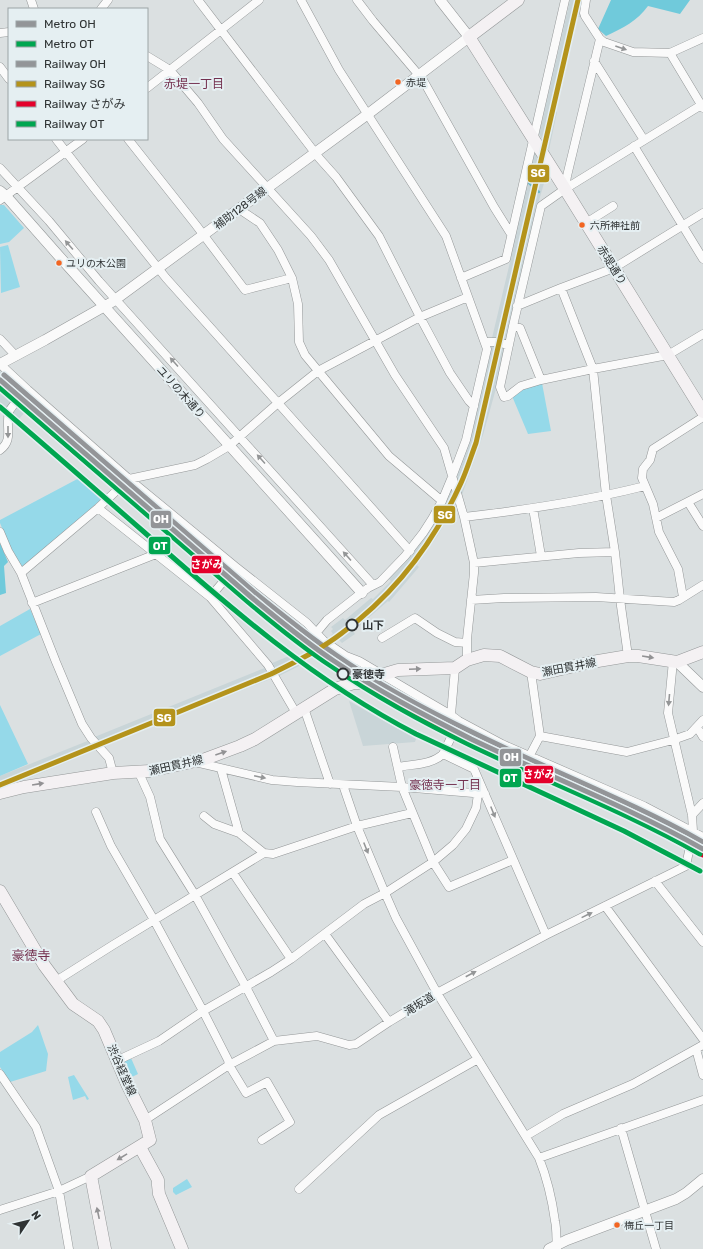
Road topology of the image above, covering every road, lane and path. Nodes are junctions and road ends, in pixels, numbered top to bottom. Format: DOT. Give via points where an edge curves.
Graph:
graph roads {
  1 [pos="108,0"];
  2 [pos="198,0"];
  3 [pos="259,0"];
  4 [pos="301,0"];
  5 [pos="357,0"];
  6 [pos="440,0"];
  7 [pos="518,0"];
  8 [pos="565,0"];
  9 [pos="586,0"];
  10 [pos="102,8"];
  11 [pos="221,30"];
  12 [pos="469,37"];
  13 [pos="703,38"];
  14 [pos="600,39"];
  15 [pos="670,53"];
  16 [pos="148,57"];
  17 [pos="594,60"];
  18 [pos="1,70"];
  19 [pos="170,70"];
  20 [pos="418,75"];
  21 [pos="8,78"];
  22 [pos="148,87"];
  23 [pos="702,105"];
  24 [pos="368,114"];
  25 [pos="533,138"];
  26 [pos="57,140"];
  27 [pos="82,140"];
  28 [pos="129,140"];
  29 [pos="644,140"];
  30 [pos="634,146"];
  31 [pos="66,152"];
  32 [pos="315,152"];
  33 [pos="0,168"];
  34 [pos="268,187"];
  35 [pos="17,188"];
  36 [pos="565,189"];
  37 [pos="2,195"];
  38 [pos="613,206"];
  39 [pos="239,209"];
  40 [pos="703,213"];
  41 [pos="586,223"];
  42 [pos="683,226"];
  43 [pos="511,234"];
  44 [pos="204,235"];
  45 [pos="703,259"];
  46 [pos="158,268"];
  47 [pos="614,268"];
  48 [pos="292,278"];
  49 [pos="461,278"];
  50 [pos="561,288"];
  51 [pos="468,297"];
  52 [pos="116,299"];
  53 [pos="517,306"];
  54 [pos="105,307"];
  55 [pos="420,317"];
  56 [pos="512,326"];
  57 [pos="703,334"];
  58 [pos="0,339"];
  59 [pos="375,340"];
  60 [pos="485,342"];
  61 [pos="508,345"];
  62 [pos="668,355"];
  63 [pos="16,356"];
  64 [pos="0,364"];
  65 [pos="593,369"];
  66 [pos="318,371"];
  67 [pos="541,380"];
  68 [pos="28,390"];
  69 [pos="278,403"];
  70 [pos="474,406"];
  71 [pos="703,412"];
  72 [pos="703,417"];
  73 [pos="240,436"];
  74 [pos="229,446"];
  75 [pos="0,450"];
  76 [pos="452,477"];
  77 [pos="129,479"];
  78 [pos="645,486"];
  79 [pos="703,494"];
  80 [pos="606,495"];
  81 [pos="442,501"];
  82 [pos="688,502"];
  83 [pos="98,508"];
  84 [pos="533,508"];
  85 [pos="464,517"];
  86 [pos="656,518"];
  87 [pos="703,526"];
  88 [pos="0,532"];
  89 [pos="410,551"];
  90 [pos="615,552"];
  91 [pos="156,554"];
  92 [pos="541,556"];
  93 [pos="474,563"];
  94 [pos="236,567"];
  95 [pos="21,573"];
  96 [pos="374,585"];
  97 [pos="703,585"];
  98 [pos="362,593"];
  99 [pos="210,597"];
  100 [pos="683,597"];
  101 [pos="620,599"];
  102 [pos="471,600"];
  103 [pos="32,603"];
  104 [pos="317,632"];
  105 [pos="382,638"];
  106 [pos="466,643"];
  107 [pos="703,652"];
  108 [pos="628,656"];
  109 [pos="468,660"];
  110 [pos="675,661"];
  111 [pos="455,668"];
  112 [pos="531,672"];
  113 [pos="381,675"];
  114 [pos="703,687"];
  115 [pos="300,711"];
  116 [pos="451,715"];
  117 [pos="703,720"];
  118 [pos="459,721"];
  119 [pos="697,727"];
  120 [pos="540,736"];
  121 [pos="703,737"];
  122 [pos="673,740"];
  123 [pos="393,747"];
  124 [pos="443,754"];
  125 [pos="530,755"];
  126 [pos="194,762"];
  127 [pos="398,767"];
  128 [pos="221,769"];
  129 [pos="113,773"];
  130 [pos="139,773"];
  131 [pos="330,784"];
  132 [pos="343,785"];
  133 [pos="402,788"];
  134 [pos="0,793"];
  135 [pos="482,794"];
  136 [pos="703,803"];
  137 [pos="96,812"];
  138 [pos="412,813"];
  139 [pos="692,815"];
  140 [pos="204,816"];
  141 [pos="357,826"];
  142 [pos="693,831"];
  143 [pos="239,833"];
  144 [pos="703,837"];
  145 [pos="264,854"];
  146 [pos="513,860"];
  147 [pos="433,862"];
  148 [pos="233,872"];
  149 [pos="655,881"];
  150 [pos="0,891"];
  151 [pos="385,893"];
  152 [pos="195,895"];
  153 [pos="605,906"];
  154 [pos="154,920"];
  155 [pos="326,934"];
  156 [pos="546,935"];
  157 [pos="703,942"];
  158 [pos="291,959"];
  159 [pos="56,981"];
  160 [pos="246,987"];
  161 [pos="437,993"];
  162 [pos="203,1011"];
  163 [pos="389,1022"];
  164 [pos="703,1039"];
  165 [pos="274,1041"];
  166 [pos="699,1047"];
  167 [pos="478,1059"];
  168 [pos="116,1061"];
  169 [pos="229,1065"];
  170 [pos="0,1074"];
  171 [pos="703,1075"];
  172 [pos="703,1100"];
  173 [pos="146,1120"];
  174 [pos="621,1128"];
  175 [pos="526,1136"];
  176 [pos="262,1140"];
  177 [pos="140,1147"];
  178 [pos="539,1158"];
  179 [pos="90,1176"];
  180 [pos="703,1179"];
  181 [pos="158,1180"];
  182 [pos="299,1189"];
  183 [pos="59,1191"];
  184 [pos="0,1210"];
  185 [pos="644,1211"];
  186 [pos="555,1248"];
  187 [pos="69,1249"];
  188 [pos="105,1249"];
  189 [pos="176,1249"];
  190 [pos="182,1249"];
  191 [pos="656,1249"];
  1 -- 10 [label="street"];
  2 -- 11 [label="street"];
  3 -- 11 [label="street"];
  4 -- 24 [label="street" via="327,49"];
  5 -- 20 [label="street"];
  6 -- 12 [label="street, 赤堤通り"];
  7 -- 12 [label="main road"];
  8 -- 25 [label="street"];
  9 -- 14 [label="street" via="585,16"];
  11 -- 19 [label="street"];
  11 -- 32 [label="street"];
  12 -- 20 [label="street, 補助128号線"];
  12 -- 25 [label="main road, 赤堤通り"];
  13 -- 15 [label="street"];
  14 -- 15 [label="street, one-way" via="633,52"];
  14 -- 17 [label="street"];
  15 -- 23 [label="street"];
  16 -- 19 [label="street"];
  17 -- 29 [label="street"];
  17 -- 36 [label="street"];
  18 -- 21 [label="street"];
  19 -- 22 [label="street"];
  19 -- 34 [label="street" via="198,103 223,139"];
  20 -- 24 [label="street, 補助128号線"];
  20 -- 43 [label="street"];
  23 -- 29 [label="street"];
  24 -- 32 [label="street, 補助128号線"];
  24 -- 49 [label="street" via="446,236"];
  25 -- 36 [label="main road, 赤堤通り"];
  25 -- 43 [label="street"];
  26 -- 31 [label="street"];
  27 -- 31 [label="street"];
  28 -- 44 [label="street"];
  29 -- 30 [label="street"];
  30 -- 36 [label="street"];
  30 -- 42 [label="street"];
  31 -- 35 [label="street"];
  31 -- 46 [label="street"];
  32 -- 34 [label="street, 補助128号線"];
  32 -- 55 [label="street" via="379,236"];
  33 -- 35 [label="street"];
  34 -- 39 [label="street, 補助128号線"];
  34 -- 59 [label="street" via="329,260"];
  35 -- 37 [label="street"];
  52 -- 35 [label="street, one-way"];
  36 -- 41 [label="main road, 赤堤通り"];
  36 -- 53 [label="street" via="541,206"];
  37 -- 54 [label="street, ユリの木通り"];
  38 -- 41 [label="street"];
  39 -- 44 [label="street, 補助128号線"];
  39 -- 48 [label="street" via="260,223"];
  40 -- 42 [label="street"];
  41 -- 47 [label="main road, 赤堤通り"];
  42 -- 45 [label="street"];
  42 -- 47 [label="street"];
  43 -- 49 [label="street" via="506,259"];
  44 -- 46 [label="street, 補助128号線"];
  44 -- 48 [label="street" via="245,290"];
  46 -- 52 [label="street, 補助128号線"];
  46 -- 69 [label="street"];
  47 -- 50 [label="street"];
  47 -- 62 [label="main road, 赤堤通り"];
  48 -- 66 [label="street" via="298,304 299,342 305,355"];
  49 -- 51 [label="street"];
  50 -- 53 [label="street"];
  50 -- 65 [label="street"];
  51 -- 55 [label="street"];
  51 -- 60 [label="street"];
  52 -- 54 [label="street, 補助128号線"];
  73 -- 52 [label="street, one-way"];
  53 -- 56 [label="street"];
  54 -- 63 [label="street, 補助128号線"];
  54 -- 74 [label="street, ユリの木通り"];
  55 -- 59 [label="street"];
  55 -- 70 [label="street" via="450,373"];
  56 -- 61 [label="street"];
  56 -- 67 [label="street" via="520,328"];
  57 -- 62 [label="street"];
  58 -- 63 [label="street"];
  59 -- 66 [label="street"];
  59 -- 76 [label="street" via="444,448"];
  60 -- 61 [label="street" via="493,341"];
  60 -- 70 [label="street" via="487,349"];
  61 -- 67 [label="street" via="500,383 504,397 521,386"];
  62 -- 65 [label="street"];
  62 -- 71 [label="main road, 赤堤通り"];
  63 -- 64 [label="street, 補助128号線"];
  64 -- 68 [label="street"];
  65 -- 67 [label="street"];
  65 -- 80 [label="street"];
  66 -- 69 [label="street"];
  66 -- 81 [label="street" via="389,456"];
  68 -- 75 [label="street, one-way" via="9,411 8,441"];
  68 -- 77 [label="street"];
  69 -- 73 [label="street"];
  69 -- 89 [label="street"];
  70 -- 76 [label="street" via="466,440"];
  72 -- 78 [label="street" via="653,449 650,460 643,469 642,478"];
  73 -- 74 [label="street"];
  96 -- 73 [label="street, one-way"];
  74 -- 77 [label="street" via="195,465"];
  74 -- 98 [label="street, ユリの木通り"];
  76 -- 81 [label="street"];
  76 -- 85 [label="street"];
  77 -- 83 [label="street"];
  77 -- 94 [label="street"];
  78 -- 80 [label="street"];
  78 -- 86 [label="street"];
  79 -- 82 [label="street"];
  80 -- 84 [label="street"];
  80 -- 90 [label="street"];
  81 -- 89 [label="street"];
  82 -- 86 [label="street"];
  82 -- 87 [label="street"];
  83 -- 91 [label="street"];
  83 -- 95 [label="street"];
  84 -- 85 [label="street"];
  84 -- 92 [label="street"];
  85 -- 93 [label="street"];
  86 -- 100 [label="street" via="659,532 678,569"];
  88 -- 95 [label="street"];
  89 -- 96 [label="street"];
  90 -- 92 [label="street"];
  90 -- 101 [label="street"];
  91 -- 99 [label="street"];
  91 -- 103 [label="street"];
  92 -- 93 [label="street"];
  93 -- 102 [label="street"];
  94 -- 99 [label="street"];
  94 -- 104 [label="street"];
  95 -- 103 [label="street"];
  96 -- 98 [label="street"];
  97 -- 100 [label="street"];
  98 -- 104 [label="street" via="327,620"];
  99 -- 115 [label="street" via="268,665"];
  100 -- 101 [label="street" via="674,602"];
  101 -- 102 [label="street" via="596,597"];
  101 -- 108 [label="street"];
  102 -- 106 [label="street"];
  103 -- 129 [label="street" via="82,724 109,758"];
  104 -- 113 [label="street" via="324,641 346,656"];
  105 -- 106 [label="street" via="415,618 455,642"];
  106 -- 109 [label="street"];
  107 -- 110 [label="main road, 瀬田貫井線"];
  108 -- 110 [label="main road, 瀬田貫井線, one-way"];
  108 -- 112 [label="main road, 瀬田貫井線" via="540,674"];
  109 -- 111 [label="main road, 瀬田貫井線"];
  109 -- 112 [label="main road, 瀬田貫井線" via="484,655 500,656"];
  110 -- 114 [label="street"];
  110 -- 122 [label="street, one-way" via="668,712"];
  113 -- 111 [label="main road, 瀬田貫井線, one-way" via="398,670"];
  111 -- 116 [label="street"];
  112 -- 120 [label="street"];
  113 -- 115 [label="main road, 瀬田貫井線" via="370,683 354,683 335,688"];
  113 -- 116 [label="street"];
  126 -- 115 [label="main road, 瀬田貫井線, one-way" via="247,743"];
  115 -- 131 [label="street"];
  116 -- 118 [label="street"];
  117 -- 119 [label="street"];
  118 -- 124 [label="street"];
  118 -- 125 [label="street" via="502,744"];
  119 -- 121 [label="street"];
  119 -- 122 [label="street" via="690,734"];
  120 -- 122 [label="street" via="627,752"];
  120 -- 125 [label="street"];
  122 -- 139 [label="street"];
  123 -- 127 [label="street"];
  124 -- 127 [label="street" via="430,762"];
  124 -- 135 [label="street" via="474,769"];
  125 -- 142 [label="street"];
  126 -- 128 [label="street"];
  126 -- 130 [label="main road, 瀬田貫井線"];
  127 -- 133 [label="street"];
  128 -- 131 [label="street, one-way" via="272,780"];
  128 -- 143 [label="street"];
  129 -- 130 [label="main road, 瀬田貫井線"];
  134 -- 129 [label="main road, 瀬田貫井線, one-way"];
  130 -- 152 [label="street" via="150,797 160,839"];
  131 -- 132 [label="street"];
  132 -- 133 [label="street"];
  132 -- 141 [label="street"];
  133 -- 135 [label="street"];
  133 -- 138 [label="street"];
  135 -- 146 [label="street, one-way"];
  135 -- 147 [label="street" via="466,829 453,845"];
  136 -- 139 [label="street"];
  137 -- 154 [label="street" via="111,846"];
  138 -- 141 [label="street"];
  138 -- 147 [label="street"];
  139 -- 142 [label="street"];
  140 -- 143 [label="street" via="214,824"];
  141 -- 145 [label="street" via="273,854"];
  141 -- 151 [label="street, one-way"];
  142 -- 144 [label="street"];
  142 -- 149 [label="street" via="686,866"];
  143 -- 145 [label="street"];
  145 -- 148 [label="street"];
  146 -- 147 [label="street" via="449,887"];
  146 -- 156 [label="street"];
  147 -- 151 [label="street"];
  148 -- 152 [label="street"];
  148 -- 158 [label="street"];
  149 -- 153 [label="street"];
  149 -- 157 [label="street"];
  150 -- 159 [label="main road, 渋谷経堂線"];
  151 -- 155 [label="street" via="364,904"];
  151 -- 161 [label="street"];
  152 -- 154 [label="street"];
  152 -- 160 [label="street"];
  156 -- 153 [label="street, one-way"];
  153 -- 164 [label="street"];
  154 -- 159 [label="street"];
  154 -- 162 [label="street"];
  155 -- 158 [label="street"];
  155 -- 163 [label="street"];
  161 -- 156 [label="street, one-way"];
  158 -- 160 [label="street"];
  159 -- 168 [label="main road, 渋谷経堂線" via="73,1004 98,1020"];
  160 -- 162 [label="street"];
  160 -- 165 [label="street"];
  161 -- 163 [label="street, 滝坂道"];
  161 -- 167 [label="street, 滝坂道"];
  162 -- 168 [label="street" via="159,1041"];
  162 -- 169 [label="street"];
  163 -- 165 [label="street, 滝坂道" via="356,1044 348,1045 317,1036"];
  165 -- 169 [label="street, 滝坂道"];
  166 -- 171 [label="street"];
  166 -- 175 [label="street" via="633,1084 563,1114"];
  167 -- 175 [label="street, 滝坂道"];
  167 -- 182 [label="street" via="379,1115"];
  168 -- 173 [label="main road, 渋谷経堂線"];
  169 -- 173 [label="street, 滝坂道"];
  169 -- 176 [label="street" via="246,1093 267,1082 290,1122"];
  170 -- 183 [label="street" via="36,1127"];
  172 -- 174 [label="street"];
  173 -- 177 [label="main road, 渋谷経堂線" via="150,1140"];
  174 -- 178 [label="street"];
  174 -- 185 [label="street"];
  175 -- 178 [label="street, 滝坂道"];
  177 -- 179 [label="main road, 渋谷経堂線, one-way"];
  177 -- 181 [label="main road"];
  178 -- 186 [label="street, 滝坂道" via="552,1201"];
  179 -- 183 [label="street"];
  188 -- 179 [label="main road, one-way"];
  180 -- 185 [label="street" via="683,1196"];
  181 -- 189 [label="street" via="153,1192"];
  181 -- 190 [label="main road" via="159,1194"];
  183 -- 184 [label="street"];
  183 -- 187 [label="street"];
  185 -- 186 [label="street" via="567,1240"];
  185 -- 191 [label="street"];
}
